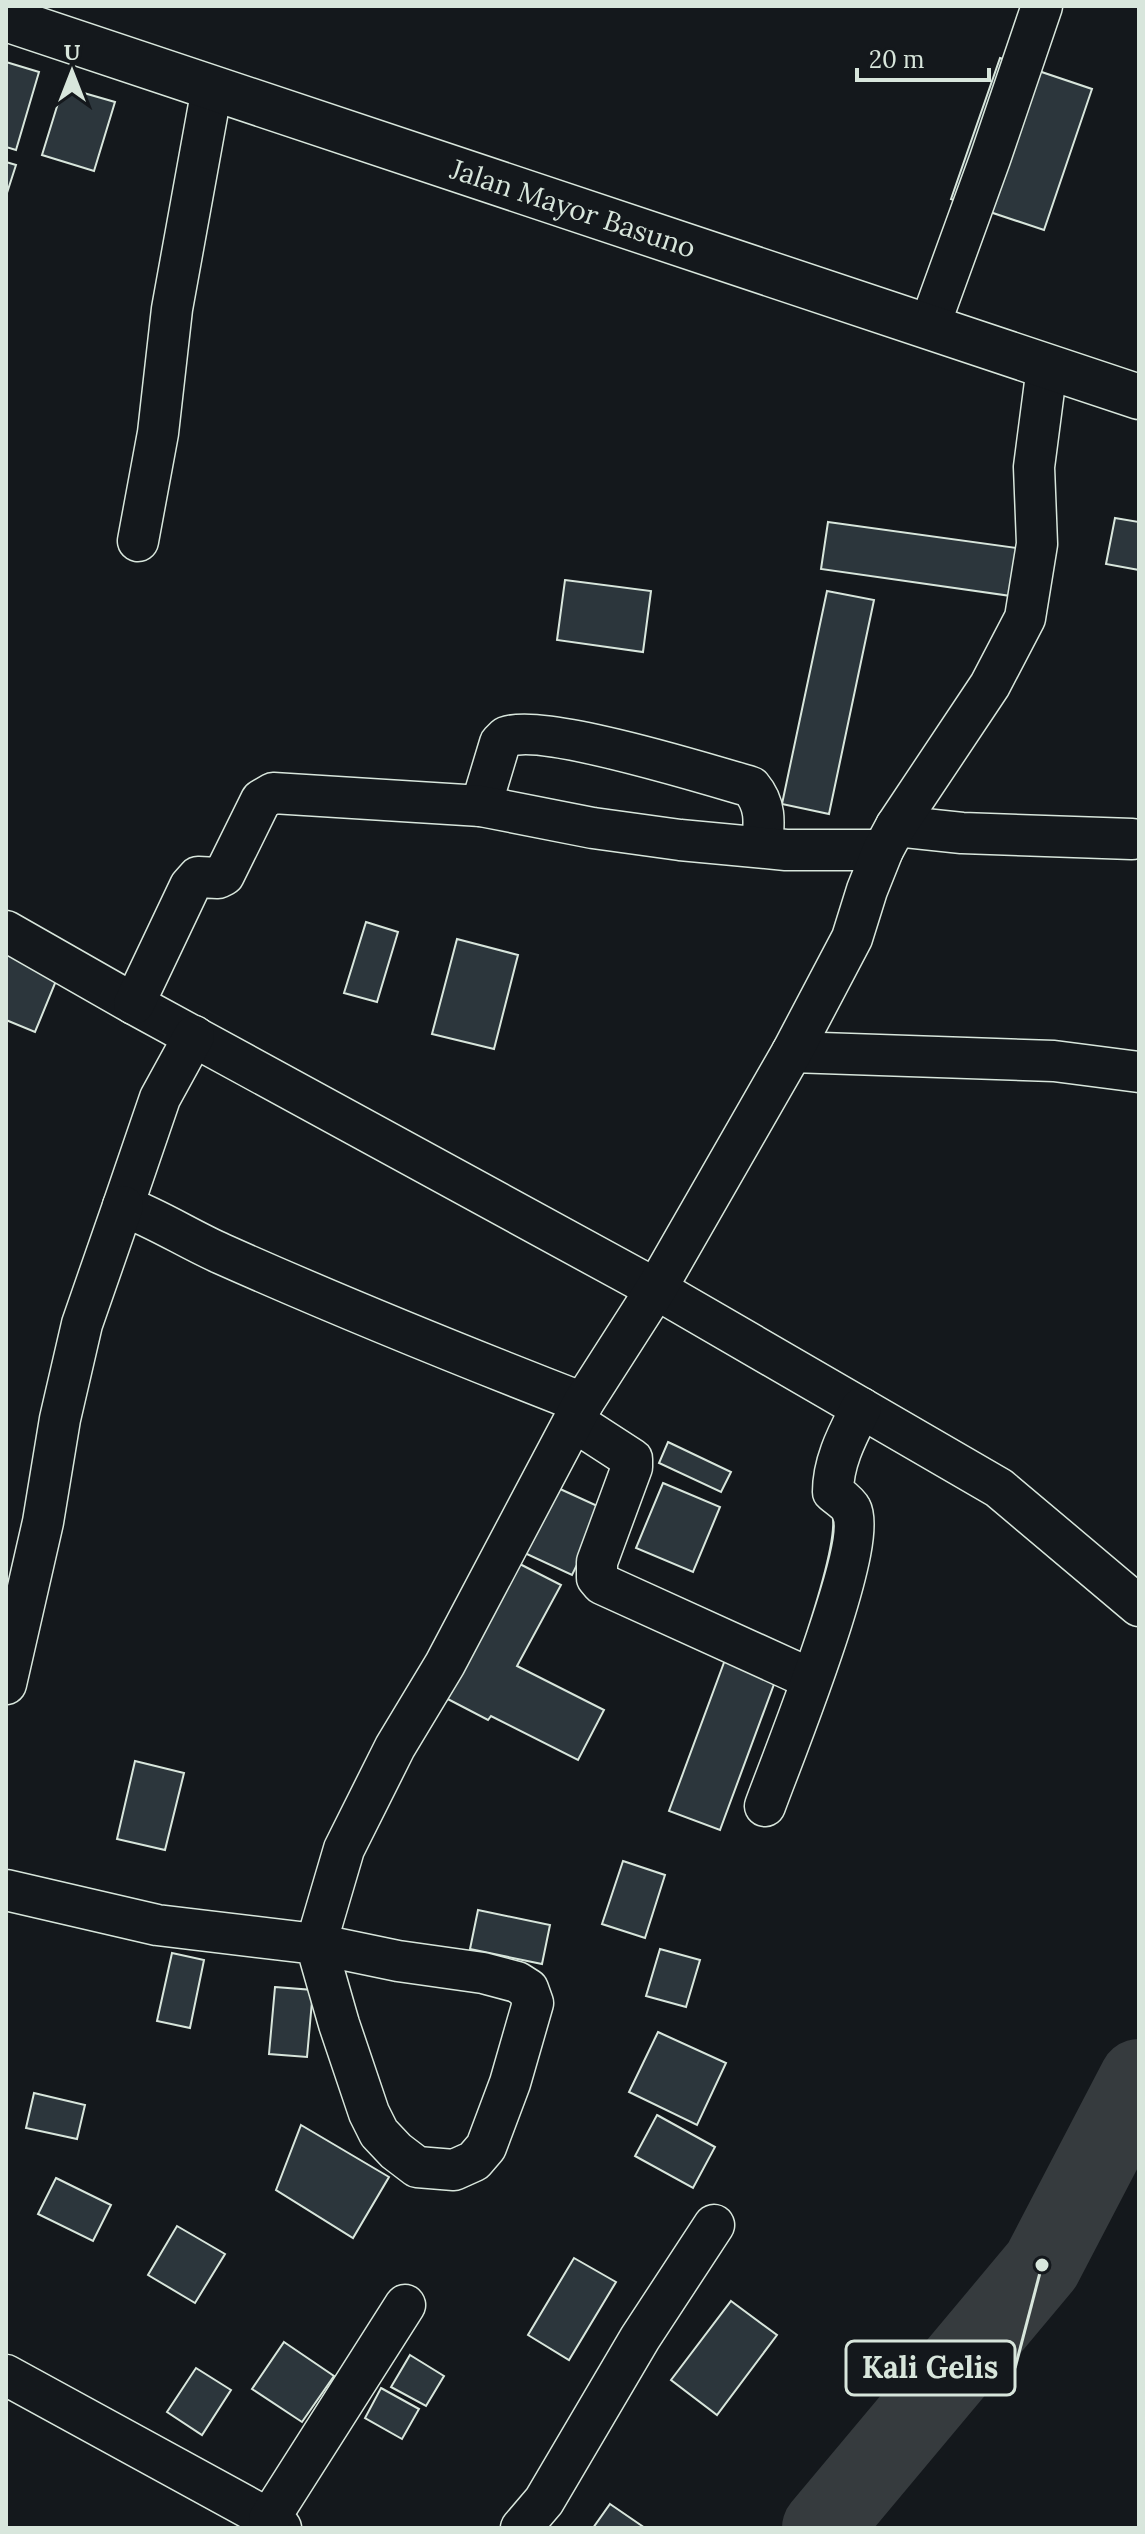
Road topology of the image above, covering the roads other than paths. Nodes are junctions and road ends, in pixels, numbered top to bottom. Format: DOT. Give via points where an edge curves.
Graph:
graph roads {
  1 [pos="1042,6"];
  2 [pos="6,19"];
  3 [pos="212,88"];
  4 [pos="929,327"];
  5 [pos="1047,367"];
  6 [pos="1139,397"];
  7 [pos="138,541"];
  8 [pos="481,806"];
  9 [pos="889,838"];
  10 [pos="1132,839"];
  11 [pos="762,847"];
  12 [pos="6,931"];
  13 [pos="134,1004"];
  14 [pos="194,1036"];
  15 [pos="792,1052"];
  16 [pos="1139,1072"];
  17 [pos="123,1206"];
  18 [pos="656,1289"];
  19 [pos="861,1408"];
  20 [pos="579,1412"];
  21 [pos="1139,1606"];
  22 [pos="811,1679"];
  23 [pos="6,1684"];
  24 [pos="765,1806"];
  25 [pos="6,1890"];
  26 [pos="316,1944"];
  27 [pos="714,2225"];
  28 [pos="405,2305"];
  29 [pos="6,2375"];
  30 [pos="275,2523"];
  31 [pos="521,2528"];
  1 -- 4 [label="street"];
  2 -- 3 [label="main road, Jalan Mayor Basuno"];
  3 -- 4 [label="main road, Jalan Mayor Basuno"];
  3 -- 7 [label="street"];
  4 -- 5 [label="main road, Jalan Mayor Basuno"];
  5 -- 6 [label="main road, Jalan Mayor Basuno"];
  5 -- 9 [label="street" via="1034,467 1037,544 1025,618 990,685"];
  8 -- 11 [label="street" via="593,828"];
  8 -- 11 [label="street" via="500,743 527,733 751,787 764,814"];
  8 -- 13 [label="street" via="267,795 224,875 198,877 190,886"];
  9 -- 10 [label="street" via="962,833"];
  9 -- 11 [label="street"];
  9 -- 15 [label="street" via="852,938"];
  12 -- 13 [label="street"];
  13 -- 14 [label="street"];
  14 -- 17 [label="street" via="160,1098"];
  14 -- 18 [label="street"];
  15 -- 16 [label="street" via="1054,1061"];
  15 -- 18 [label="street"];
  17 -- 20 [label="street" via="486,1365"];
  17 -- 23 [label="street" via="82,1324"];
  18 -- 19 [label="street"];
  18 -- 20 [label="street"];
  19 -- 21 [label="street" via="999,1488"];
  19 -- 22 [label="street" via="833,1480 833,1492 851,1508 853,1546"];
  20 -- 22 [label="street" via="632,1459 595,1569 602,1584"];
  20 -- 26 [label="street" via="344,1849"];
  22 -- 24 [label="street"];
  25 -- 26 [label="street" via="157,1925"];
  26 -- 26 [label="street" via="379,2133 417,2167 454,2170 474,2161 486,2147 510,2083 533,2003 528,1989 483,1973"];
  27 -- 31 [label="street" via="544,2501"];
  28 -- 30 [label="street"];
  29 -- 30 [label="street"];
}
